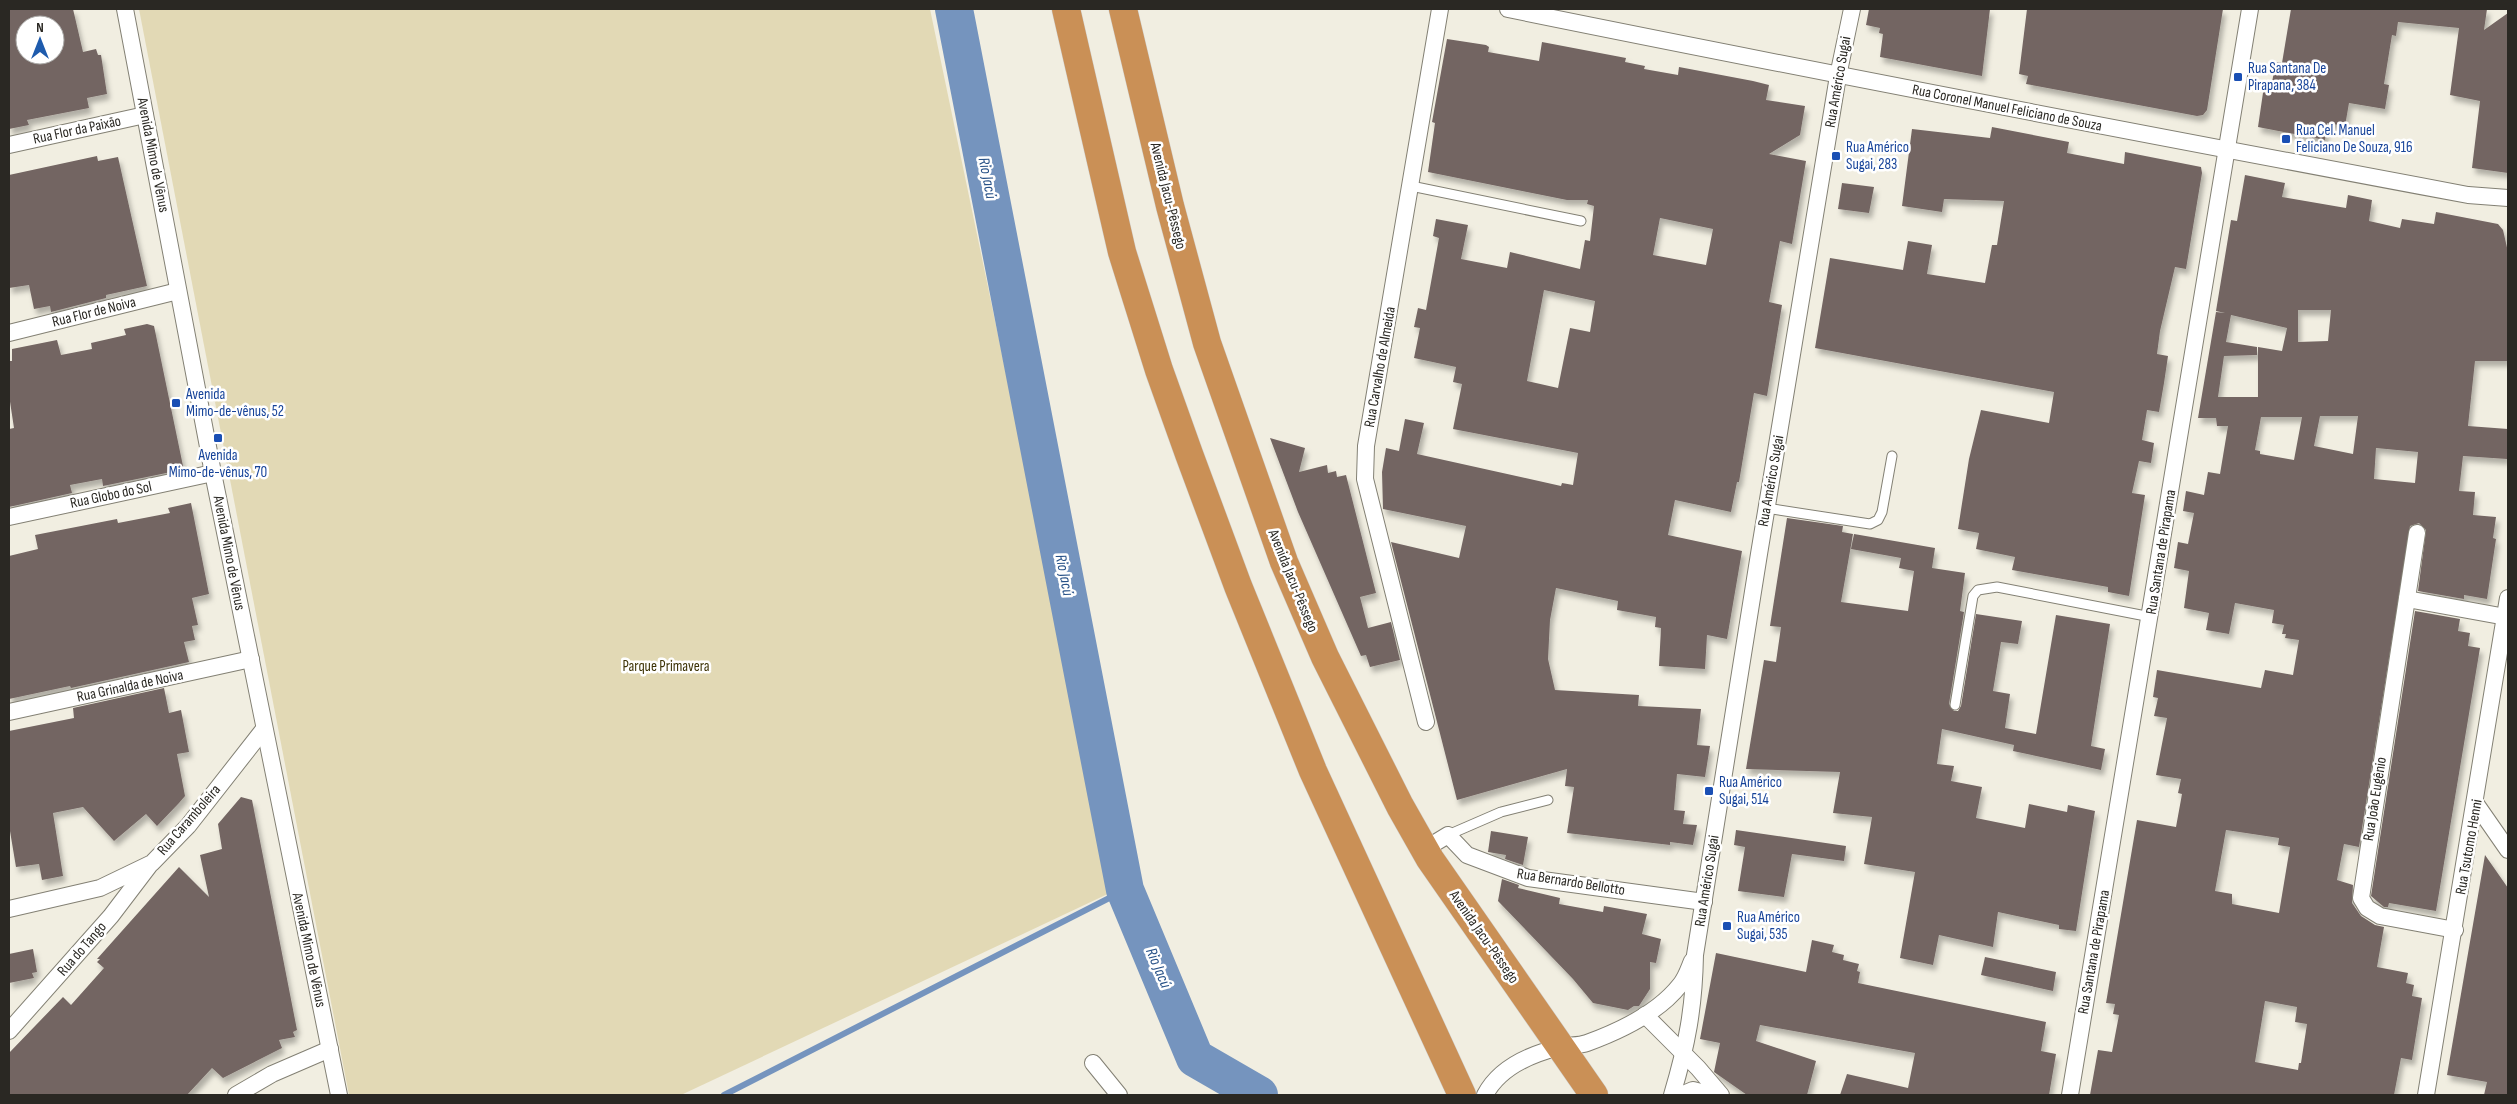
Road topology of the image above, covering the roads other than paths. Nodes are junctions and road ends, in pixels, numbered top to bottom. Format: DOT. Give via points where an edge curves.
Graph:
graph roads {
  1 [pos="125,9"];
  2 [pos="1066,9"];
  3 [pos="1123,9"];
  4 [pos="1440,9"];
  5 [pos="1508,9"];
  6 [pos="1852,9"];
  7 [pos="2250,9"];
  8 [pos="1838,76"];
  9 [pos="145,115"];
  10 [pos="9,145"];
  11 [pos="2227,150"];
  12 [pos="1411,186"];
  13 [pos="2508,198"];
  14 [pos="1581,220"];
  15 [pos="178,291"];
  16 [pos="9,333"];
  17 [pos="1892,456"];
  18 [pos="213,473"];
  19 [pos="1766,508"];
  20 [pos="9,518"];
  21 [pos="2417,533"];
  22 [pos="2508,598"];
  23 [pos="2407,599"];
  24 [pos="2151,617"];
  25 [pos="2506,617"];
  26 [pos="251,659"];
  27 [pos="1955,705"];
  28 [pos="9,712"];
  29 [pos="1426,722"];
  30 [pos="264,729"];
  31 [pos="1548,800"];
  32 [pos="2476,804"];
  33 [pos="1448,835"];
  34 [pos="1424,849"];
  35 [pos="2508,850"];
  36 [pos="152,863"];
  37 [pos="1704,902"];
  38 [pos="9,909"];
  39 [pos="2455,930"];
  40 [pos="1695,955"];
  41 [pos="1645,1015"];
  42 [pos="9,1031"];
  43 [pos="1560,1047"];
  44 [pos="330,1049"];
  45 [pos="1684,1054"];
  46 [pos="1093,1063"];
  47 [pos="236,1095"];
  48 [pos="339,1095"];
  49 [pos="1119,1095"];
  50 [pos="1462,1095"];
  51 [pos="1485,1095"];
  52 [pos="1594,1095"];
  53 [pos="1672,1095"];
  54 [pos="1681,1095"];
  55 [pos="1712,1095"];
  56 [pos="1721,1095"];
  57 [pos="2070,1095"];
  58 [pos="2426,1095"];
  1 -- 9 [label="street, Avenida Mimo de Vênus"];
  2 -- 50 [label="highway" via="1122,252 1189,454 1313,771"];
  3 -- 34 [label="highway, Avenida Jacu-Pêssego" via="1170,206 1208,342 1251,471 1284,562 1325,657"];
  4 -- 12 [label="street, Rua Carvalho de Almeida"];
  5 -- 8 [label="street, Rua Coronel Manuel Feliciano de Souza"];
  6 -- 8 [label="street, Rua Américo Sugai"];
  7 -- 11 [label="street, Rua Santana de Pirapama"];
  8 -- 11 [label="street, Rua Coronel Manuel Feliciano de Souza"];
  8 -- 19 [label="street, Rua Américo Sugai"];
  9 -- 10 [label="street, Rua Flor da Paixão"];
  9 -- 15 [label="street, Avenida Mimo de Vênus"];
  11 -- 13 [label="street, Rua Coronel Manuel Feliciano de Souza" via="2468,195"];
  11 -- 24 [label="street, Rua Santana de Pirapama"];
  12 -- 14 [label="lane"];
  12 -- 29 [label="street, Rua Carvalho de Almeida" via="1366,446 1365,479"];
  15 -- 16 [label="street, Rua Flor de Noiva"];
  15 -- 18 [label="street, Avenida Mimo de Vênus"];
  17 -- 19 [label="lane" via="1882,512 1878,520 1870,524"];
  18 -- 20 [label="street, Rua Globo do Sol"];
  18 -- 26 [label="street, Avenida Mimo de Vênus"];
  19 -- 37 [label="street, Rua Américo Sugai"];
  21 -- 23 [label="street, Rua João Eugênio"];
  22 -- 25 [label="street, Rua Tsutomo Henni"];
  23 -- 25 [label="street"];
  23 -- 39 [label="street, Rua João Eugênio" via="2361,898 2367,908 2380,916"];
  24 -- 27 [label="lane" via="1997,588 1978,590 1973,596"];
  24 -- 57 [label="street, Rua Santana de Pirapama"];
  25 -- 32 [label="street, Rua Tsutomo Henni"];
  26 -- 28 [label="street, Rua Grinalda de Noiva"];
  26 -- 30 [label="street, Avenida Mimo de Vênus"];
  30 -- 36 [label="street, Rua Caramboleira" via="188,826"];
  30 -- 44 [label="street, Avenida Mimo de Vênus"];
  31 -- 33 [label="lane" via="1501,812"];
  32 -- 35 [label="street"];
  32 -- 39 [label="street, Rua Tsutomo Henni"];
  33 -- 34 [label="street"];
  33 -- 37 [label="street, Rua Bernardo Bellotto" via="1467,855 1528,878"];
  34 -- 43 [label="highway, Avenida Jacu-Pêssego"];
  36 -- 38 [label="street, Rua Caramboleira" via="100,888"];
  36 -- 42 [label="street, Rua do Tango" via="111,916"];
  37 -- 40 [label="street, Rua Américo Sugai"];
  39 -- 58 [label="street, Rua Tsutomo Henni"];
  40 -- 41 [label="street, Rua Américo Sugai" via="1681,984"];
  40 -- 45 [label="street, Rua Américo Sugai" via="1694,1004"];
  41 -- 43 [label="street, Rua Américo Sugai" via="1601,1038"];
  41 -- 45 [label="street"];
  43 -- 51 [label="street, Rua Américo Sugai" via="1504,1072"];
  43 -- 52 [label="highway, Avenida Jacu-Pêssego"];
  44 -- 47 [label="street" via="272,1074"];
  44 -- 48 [label="street, Avenida Mimo de Vênus"];
  45 -- 53 [label="street, Rua Américo Sugai"];
  45 -- 56 [label="street"];
  46 -- 49 [label="street"];
  54 -- 55 [label="street" via="1693,1090"];
}
